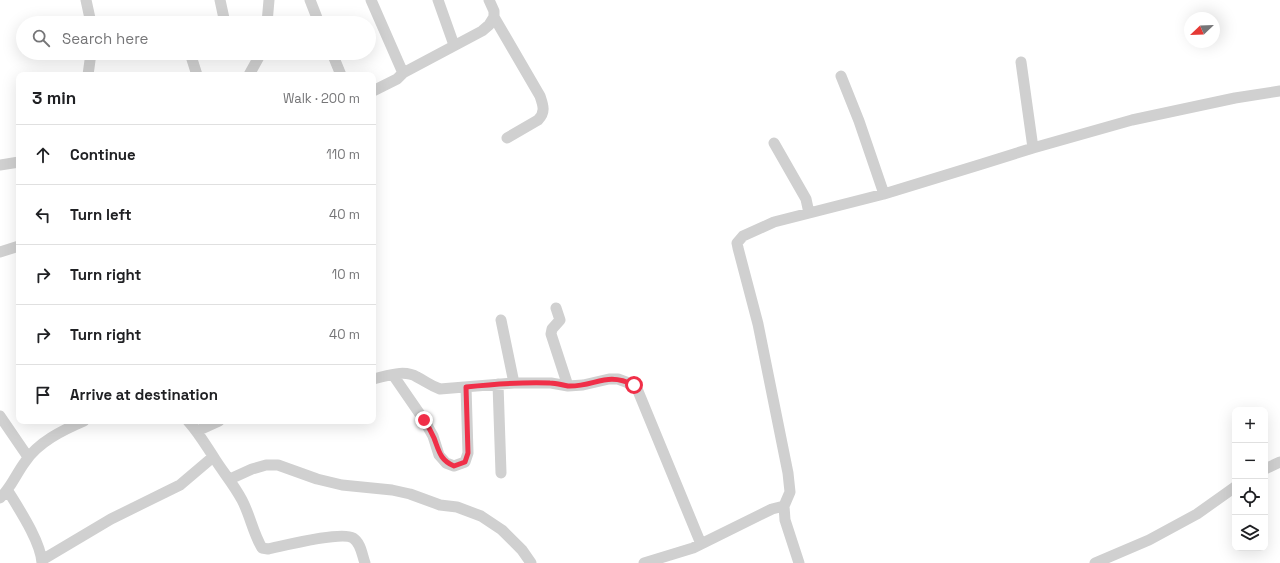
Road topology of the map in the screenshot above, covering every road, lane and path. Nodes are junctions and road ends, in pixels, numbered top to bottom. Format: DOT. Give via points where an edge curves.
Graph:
graph roads {
  1 [pos="86,0"];
  2 [pos="220,0"];
  3 [pos="269,0"];
  4 [pos="371,0"];
  5 [pos="438,0"];
  6 [pos="489,0"];
  7 [pos="313,1"];
  8 [pos="89,16"];
  9 [pos="223,16"];
  10 [pos="268,16"];
  11 [pos="317,16"];
  12 [pos="494,17"];
  13 [pos="454,45"];
  14 [pos="90,60"];
  15 [pos="192,60"];
  16 [pos="257,60"];
  17 [pos="335,60"];
  18 [pos="1021,62"];
  19 [pos="88,72"];
  20 [pos="196,72"];
  21 [pos="251,72"];
  22 [pos="340,72"];
  23 [pos="403,73"];
  24 [pos="841,76"];
  25 [pos="376,90"];
  26 [pos="1280,91"];
  27 [pos="507,138"];
  28 [pos="774,143"];
  29 [pos="1033,148"];
  30 [pos="16,162"];
  31 [pos="0,164"];
  32 [pos="884,194"];
  33 [pos="809,213"];
  34 [pos="16,247"];
  35 [pos="0,252"];
  36 [pos="556,308"];
  37 [pos="501,320"];
  38 [pos="393,375"];
  39 [pos="376,378"];
  40 [pos="514,383"];
  41 [pos="498,384"];
  42 [pos="568,386"];
  43 [pos="466,387"];
  44 [pos="0,416"];
  45 [pos="78,424"];
  46 [pos="191,424"];
  47 [pos="213,424"];
  48 [pos="198,431"];
  49 [pos="28,457"];
  50 [pos="213,457"];
  51 [pos="1280,462"];
  52 [pos="1268,468"];
  53 [pos="501,473"];
  54 [pos="230,479"];
  55 [pos="1232,489"];
  56 [pos="4,494"];
  57 [pos="784,506"];
  58 [pos="701,544"];
  59 [pos="42,561"];
  60 [pos="365,563"];
  61 [pos="531,563"];
  62 [pos="644,563"];
  63 [pos="800,563"];
  64 [pos="1094,563"];
  1 -- 8 [label="street"];
  2 -- 9 [label="street"];
  3 -- 10 [label="street"];
  4 -- 23 [label="street"];
  5 -- 13 [label="street"];
  6 -- 12 [label="street"];
  7 -- 11 [label="street"];
  12 -- 13 [label="street" via="482,31"];
  12 -- 27 [label="street" via="544,106 542,116 538,120"];
  13 -- 23 [label="street"];
  14 -- 19 [label="street"];
  15 -- 20 [label="street"];
  16 -- 21 [label="street"];
  17 -- 22 [label="street"];
  18 -- 29 [label="street"];
  23 -- 25 [label="street"];
  24 -- 32 [label="street"];
  26 -- 29 [label="street" via="1132,120"];
  28 -- 33 [label="street" via="806,199"];
  29 -- 32 [label="street"];
  30 -- 31 [label="street"];
  32 -- 33 [label="street"];
  33 -- 57 [label="street" via="762,227 743,236 737,243 758,324 788,473 790,492"];
  34 -- 35 [label="street"];
  36 -- 42 [label="street" via="560,320 552,328 551,334"];
  37 -- 40 [label="street"];
  38 -- 39 [label="street"];
  38 -- 43 [label="street" via="408,373 440,389"];
  38 -- 43 [label="street" via="424,420 439,455 446,463 454,466 465,462 468,453"];
  40 -- 41 [label="street"];
  40 -- 42 [label="street" via="551,383"];
  41 -- 43 [label="street"];
  41 -- 53 [label="street"];
  42 -- 58 [label="street" via="609,379 618,379 634,385"];
  44 -- 49 [label="street"];
  45 -- 49 [label="street" via="53,437"];
  46 -- 48 [label="street"];
  47 -- 48 [label="street"];
  48 -- 50 [label="street"];
  49 -- 56 [label="street"];
  50 -- 54 [label="street"];
  50 -- 59 [label="street" via="180,485 111,519"];
  51 -- 52 [label="street"];
  54 -- 60 [label="street" via="242,500 262,548 344,536 352,538 358,544"];
  54 -- 61 [label="street" via="252,469 278,464 317,479 342,485 410,494 430,503 481,516 502,530"];
  55 -- 64 [label="street" via="1196,514 1149,540"];
  56 -- 59 [label="street" via="25,519"];
  57 -- 58 [label="street" via="772,509"];
  57 -- 63 [label="street" via="785,520"];
  58 -- 62 [label="street"];
}
